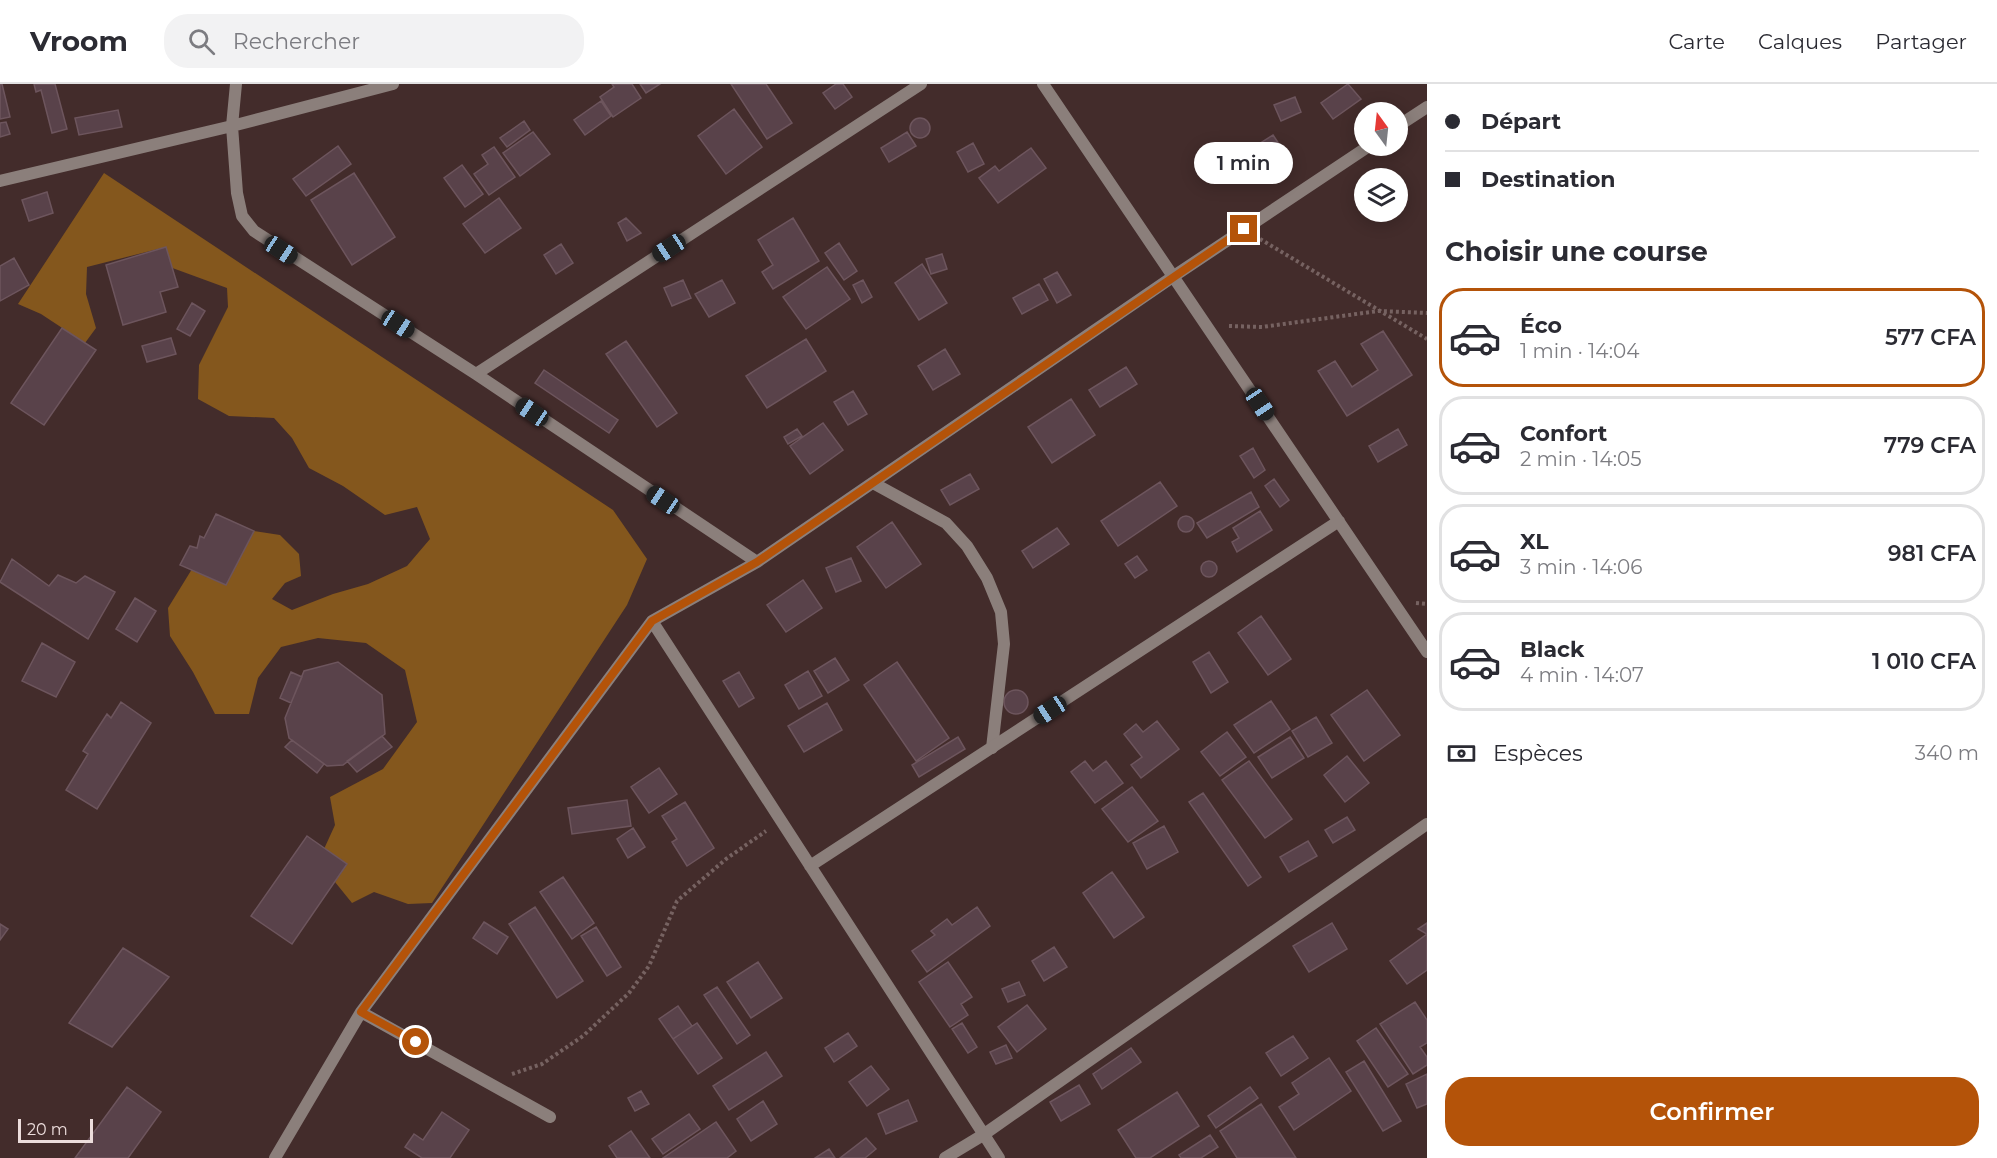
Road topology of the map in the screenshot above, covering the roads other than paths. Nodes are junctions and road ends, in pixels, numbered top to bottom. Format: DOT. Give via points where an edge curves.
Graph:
graph roads {
  1 [pos="236,84"];
  2 [pos="393,84"];
  3 [pos="921,84"];
  4 [pos="1043,84"];
  5 [pos="1427,107"];
  6 [pos="1408,119"];
  7 [pos="232,126"];
  8 [pos="1354,156"];
  9 [pos="0,181"];
  10 [pos="1174,276"];
  11 [pos="476,374"];
  12 [pos="873,483"];
  13 [pos="1340,521"];
  14 [pos="757,562"];
  15 [pos="652,621"];
  16 [pos="1427,652"];
  17 [pos="992,748"];
  18 [pos="1427,824"];
  19 [pos="810,866"];
  20 [pos="361,1012"];
  21 [pos="550,1117"];
  22 [pos="983,1135"];
  23 [pos="275,1158"];
  24 [pos="945,1158"];
  25 [pos="999,1158"];
  1 -- 7 [label="street"];
  2 -- 7 [label="street"];
  3 -- 11 [label="street"];
  4 -- 10 [label="street"];
  5 -- 6 [label="street"];
  7 -- 9 [label="street"];
  7 -- 11 [label="street" via="237,193 242,216 254,231"];
  8 -- 10 [label="street"];
  10 -- 12 [label="street"];
  10 -- 13 [label="street"];
  11 -- 14 [label="street"];
  12 -- 14 [label="street"];
  12 -- 17 [label="street" via="946,523 968,546 987,578 1001,612 1004,644"];
  13 -- 16 [label="street"];
  13 -- 17 [label="street"];
  14 -- 15 [label="street"];
  15 -- 19 [label="street"];
  15 -- 20 [label="street"];
  17 -- 19 [label="street"];
  18 -- 22 [label="street"];
  19 -- 22 [label="street"];
  20 -- 21 [label="street"];
  20 -- 23 [label="street"];
  22 -- 24 [label="street"];
  22 -- 25 [label="street"];
}
